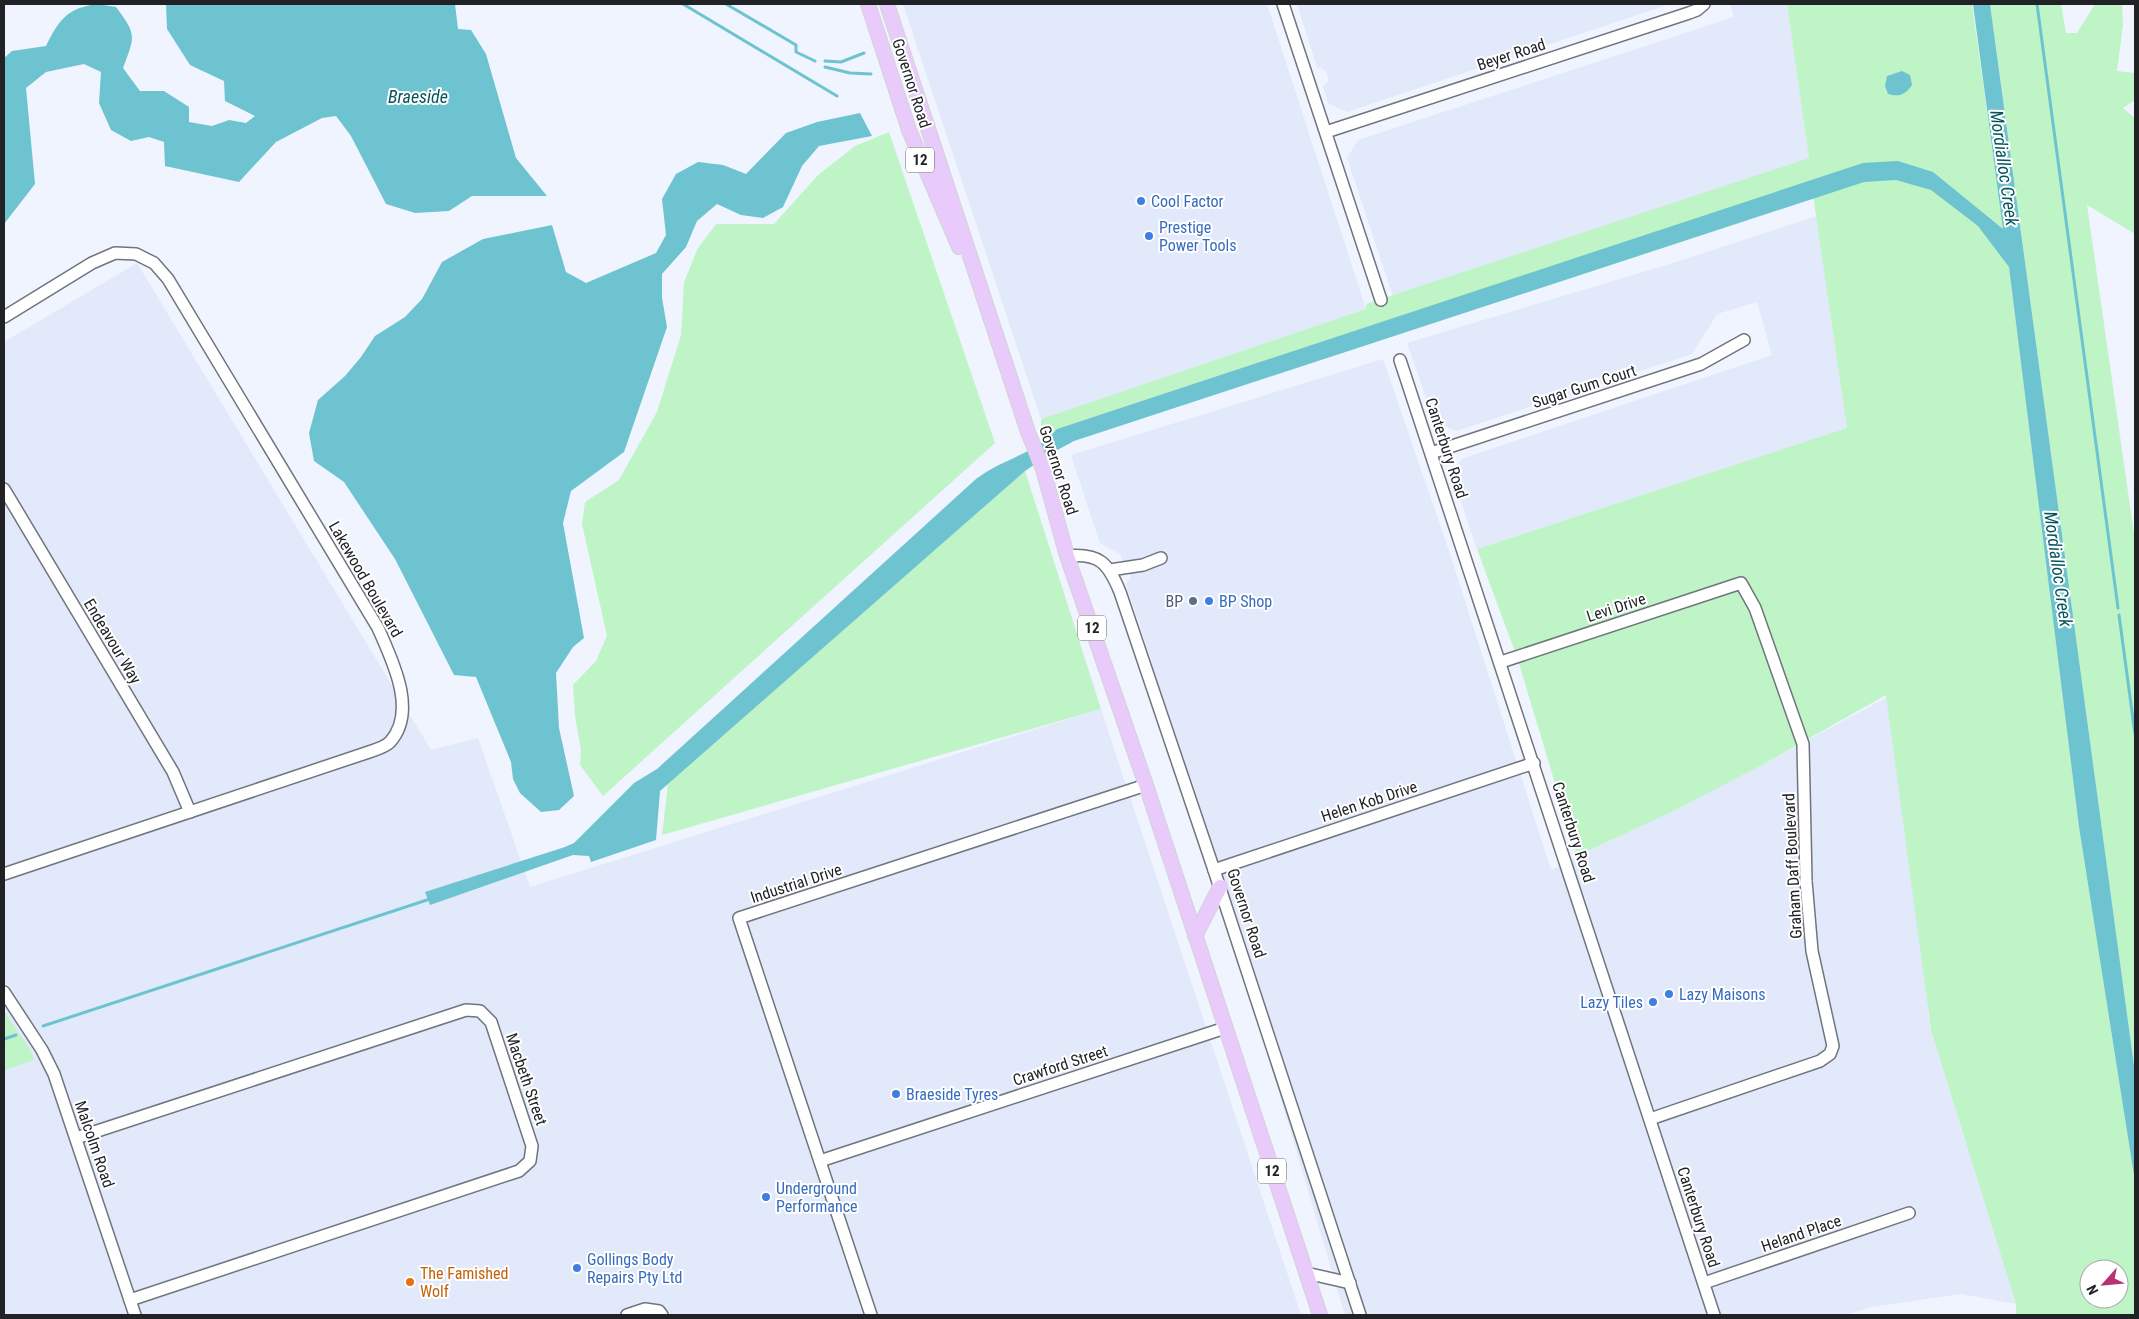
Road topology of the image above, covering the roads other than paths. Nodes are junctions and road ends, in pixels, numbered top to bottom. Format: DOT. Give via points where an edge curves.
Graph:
graph roads {
  1 [pos="868,4"];
  2 [pos="887,4"];
  3 [pos="1283,4"];
  4 [pos="1704,4"];
  5 [pos="1326,132"];
  6 [pos="1381,300"];
  7 [pos="987,309"];
  8 [pos="4,316"];
  9 [pos="1744,340"];
  10 [pos="1400,360"];
  11 [pos="1431,453"];
  12 [pos="4,489"];
  13 [pos="1067,556"];
  14 [pos="1160,558"];
  15 [pos="1143,565"];
  16 [pos="1110,570"];
  17 [pos="1741,583"];
  18 [pos="1116,584"];
  19 [pos="1501,662"];
  20 [pos="1534,763"];
  21 [pos="1146,785"];
  22 [pos="190,812"];
  23 [pos="1214,870"];
  24 [pos="4,874"];
  25 [pos="1220,887"];
  26 [pos="1195,936"];
  27 [pos="4,992"];
  28 [pos="1225,1028"];
  29 [pos="1650,1119"];
  30 [pos="76,1138"];
  31 [pos="820,1161"];
  32 [pos="1909,1214"];
  33 [pos="1306,1273"];
  34 [pos="1350,1283"];
  35 [pos="1704,1283"];
  36 [pos="130,1300"];
  37 [pos="135,1315"];
  38 [pos="628,1315"];
  39 [pos="662,1315"];
  40 [pos="871,1315"];
  41 [pos="1320,1315"];
  42 [pos="1360,1315"];
  43 [pos="1714,1315"];
  1 -- 7 [label="main road, Governor Road / 12" via="912,138"];
  2 -- 7 [label="main road, Governor Road / 12"];
  3 -- 5 [label="street"];
  4 -- 5 [label="street, Beyer Road" via="1689,13"];
  5 -- 6 [label="street"];
  7 -- 13 [label="main road, Governor Road / 12" via="1043,469"];
  8 -- 22 [label="street, Lakewood Boulevard" via="92,263 115,253 136,254 154,263 168,279 378,628 389,653 402,706 400,727 388,744"];
  9 -- 11 [label="street, Sugar Gum Court" via="1701,364"];
  10 -- 11 [label="street, Canterbury Road"];
  11 -- 19 [label="street, Canterbury Road"];
  12 -- 22 [label="street, Endeavour Way" via="173,772"];
  13 -- 16 [label="street" via="1084,554 1095,557"];
  13 -- 21 [label="main road, Governor Road / 12"];
  14 -- 15 [label="street"];
  15 -- 16 [label="street"];
  15 -- 18 [label="street"];
  16 -- 18 [label="street, Governor Road"];
  17 -- 19 [label="street, Levi Drive"];
  17 -- 29 [label="street, Graham Daff Boulevard" via="1755,608 1803,744 1806,881 1812,951 1833,1046 1830,1054 1820,1061"];
  18 -- 23 [label="street, Governor Road"];
  19 -- 20 [label="street, Canterbury Road"];
  20 -- 23 [label="street, Helen Kob Drive"];
  20 -- 29 [label="street, Canterbury Road"];
  21 -- 26 [label="main road, Governor Road / 12"];
  21 -- 31 [label="street, Industrial Drive" via="739,918"];
  22 -- 24 [label="street, Lakewood Boulevard"];
  23 -- 25 [label="street, Governor Road"];
  25 -- 26 [label="main road"];
  25 -- 34 [label="street, Governor Road"];
  26 -- 28 [label="main road, Governor Road / 12"];
  27 -- 30 [label="street, Malcolm Road" via="54,1074"];
  28 -- 31 [label="street, Crawford Street"];
  28 -- 33 [label="main road, Governor Road / 12"];
  29 -- 35 [label="street, Canterbury Road"];
  30 -- 36 [label="street, Malcolm Road"];
  30 -- 36 [label="street, Macbeth Street" via="466,1010 480,1011 491,1022 532,1146 530,1161 519,1171"];
  31 -- 40 [label="street, Industrial Drive"];
  32 -- 35 [label="street, Heland Place"];
  33 -- 34 [label="street"];
  33 -- 41 [label="main road, Governor Road / 12"];
  34 -- 42 [label="street, Governor Road"];
  35 -- 43 [label="street, Canterbury Road"];
  36 -- 37 [label="street, Malcolm Road"];
  38 -- 39 [label="street" via="645,1309 659,1311"];
}
